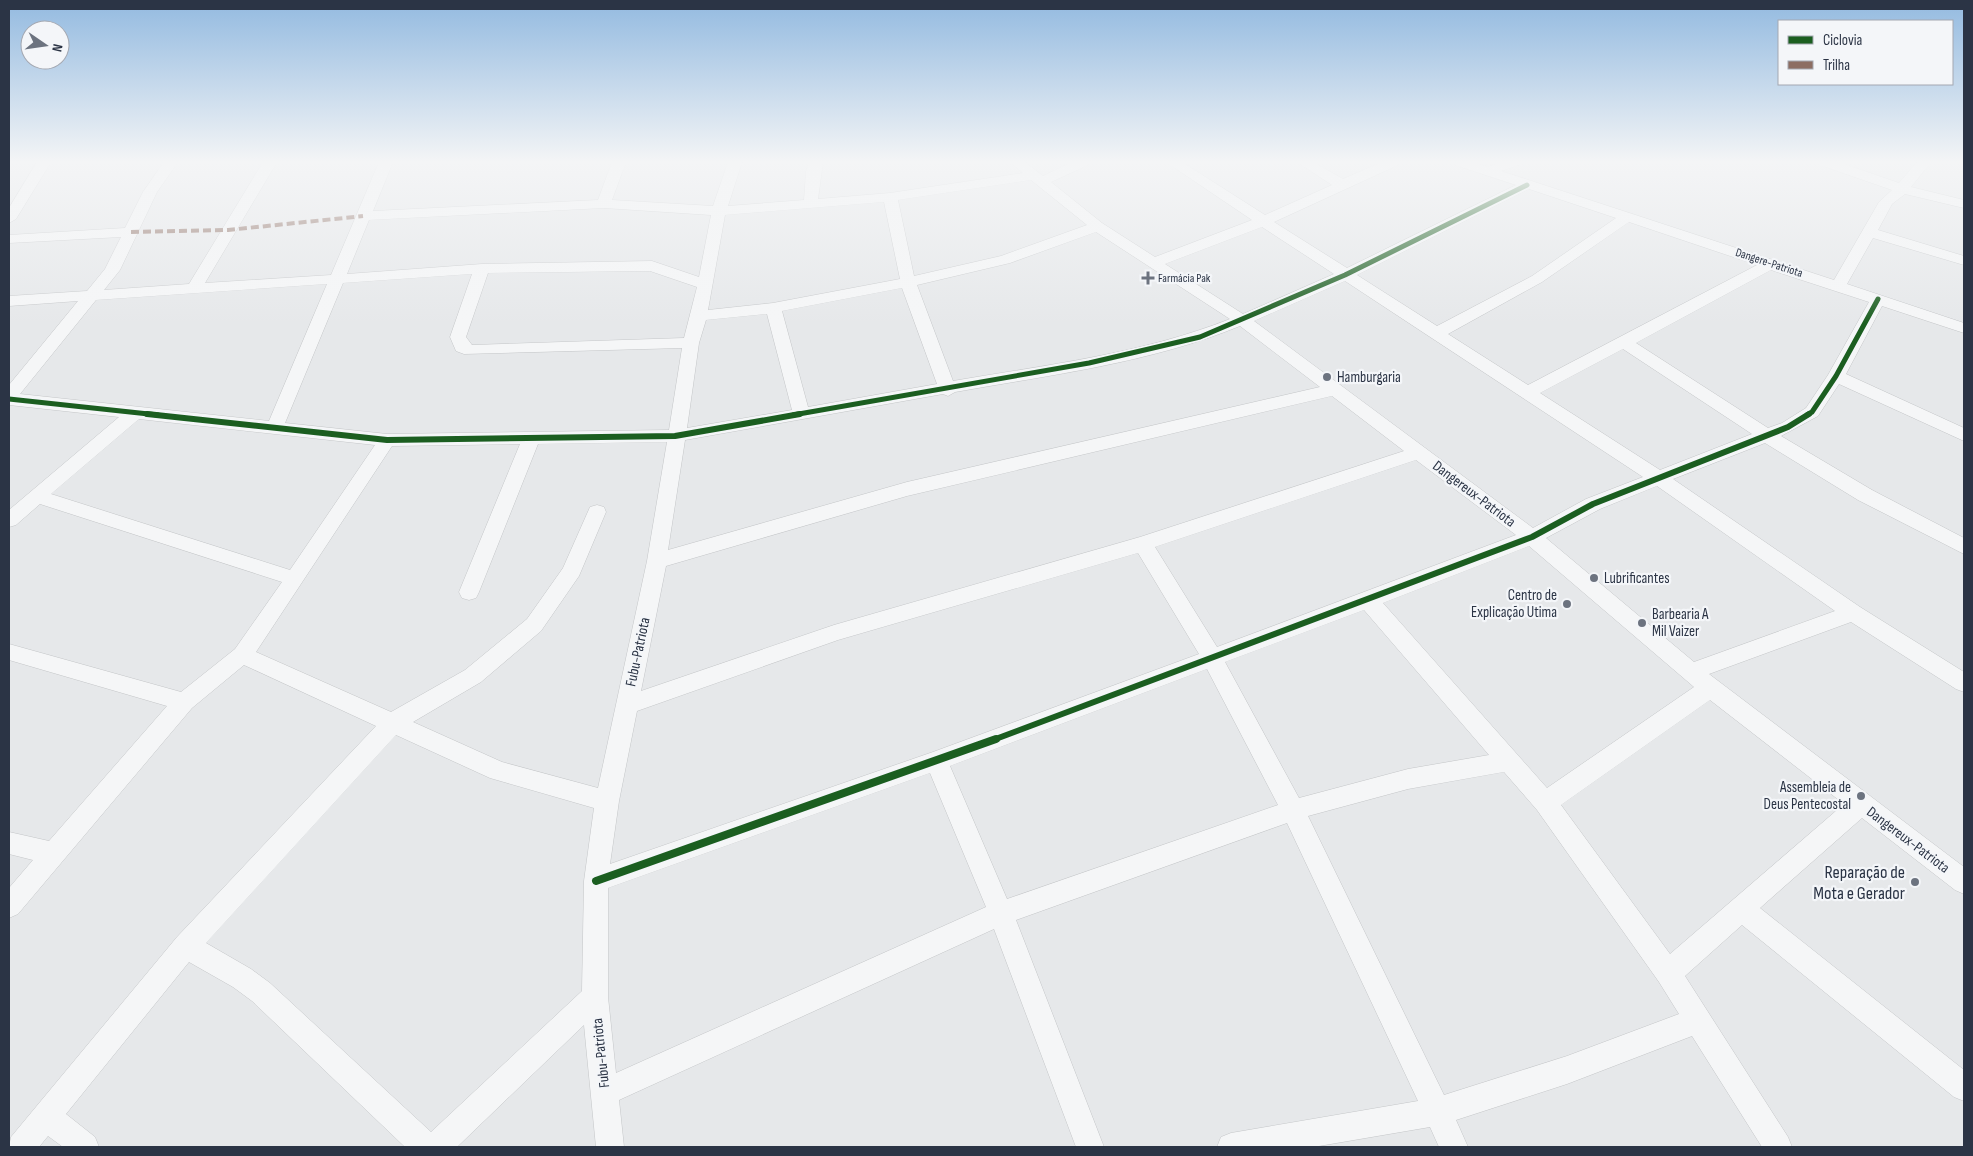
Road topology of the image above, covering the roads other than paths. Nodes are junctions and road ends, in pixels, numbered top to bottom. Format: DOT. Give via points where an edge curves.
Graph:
graph roads {
  1 [pos="139,216"];
  2 [pos="238,216"];
  3 [pos="363,216"];
  4 [pos="719,216"];
  5 [pos="894,216"];
  6 [pos="1084,216"];
  7 [pos="1260,216"];
  8 [pos="1275,216"];
  9 [pos="1464,216"];
  10 [pos="1624,216"];
  11 [pos="1879,216"];
  12 [pos="1627,217"];
  13 [pos="1266,220"];
  14 [pos="1097,226"];
  15 [pos="131,232"];
  16 [pos="1870,232"];
  17 [pos="9,239"];
  18 [pos="1964,261"];
  19 [pos="1153,263"];
  20 [pos="1772,263"];
  21 [pos="482,269"];
  22 [pos="1345,275"];
  23 [pos="336,278"];
  24 [pos="908,282"];
  25 [pos="706,285"];
  26 [pos="1838,286"];
  27 [pos="195,287"];
  28 [pos="90,297"];
  29 [pos="1878,299"];
  30 [pos="9,301"];
  31 [pos="773,308"];
  32 [pos="699,316"];
  33 [pos="1242,320"];
  34 [pos="1964,328"];
  35 [pos="1437,333"];
  36 [pos="1622,342"];
  37 [pos="691,343"];
  38 [pos="1836,376"];
  39 [pos="1336,389"];
  40 [pos="948,390"];
  41 [pos="1526,393"];
  42 [pos="9,398"];
  43 [pos="136,412"];
  44 [pos="802,415"];
  45 [pos="275,427"];
  46 [pos="1964,435"];
  47 [pos="675,436"];
  48 [pos="1767,436"];
  49 [pos="531,438"];
  50 [pos="387,440"];
  51 [pos="1420,452"];
  52 [pos="1658,478"];
  53 [pos="38,497"];
  54 [pos="597,512"];
  55 [pos="9,520"];
  56 [pos="1532,537"];
  57 [pos="1143,544"];
  58 [pos="1964,547"];
  59 [pos="657,561"];
  60 [pos="295,579"];
  61 [pos="469,592"];
  62 [pos="1368,600"];
  63 [pos="1854,613"];
  64 [pos="9,652"];
  65 [pos="242,655"];
  66 [pos="1212,657"];
  67 [pos="1691,672"];
  68 [pos="1964,683"];
  69 [pos="1710,688"];
  70 [pos="184,702"];
  71 [pos="627,705"];
  72 [pos="394,722"];
  73 [pos="936,761"];
  74 [pos="1510,761"];
  75 [pos="607,801"];
  76 [pos="1545,803"];
  77 [pos="1861,804"];
  78 [pos="1294,810"];
  79 [pos="9,843"];
  80 [pos="53,853"];
  81 [pos="596,881"];
  82 [pos="1964,882"];
  83 [pos="9,906"];
  84 [pos="1743,910"];
  85 [pos="1001,914"];
  86 [pos="186,946"];
  87 [pos="1668,974"];
  88 [pos="595,997"];
  89 [pos="1698,1020"];
  90 [pos="1964,1087"];
  91 [pos="606,1092"];
  92 [pos="1436,1112"];
  93 [pos="46,1116"];
  94 [pos="21,1147"];
  95 [pos="85,1147"];
  96 [pos="426,1147"];
  97 [pos="437,1147"];
  98 [pos="610,1147"];
  99 [pos="1090,1147"];
  100 [pos="1231,1147"];
  101 [pos="1454,1147"];
  102 [pos="1778,1147"];
  1 -- 15 [label="street"];
  2 -- 27 [label="street"];
  3 -- 23 [label="street"];
  4 -- 25 [label="street, Fubu-Patriota"];
  5 -- 24 [label="street"];
  6 -- 14 [label="street, Dangereux-Patriota"];
  7 -- 13 [label="street"];
  8 -- 13 [label="street"];
  9 -- 22 [label="street"];
  10 -- 12 [label="street, Dangere-Patriota"];
  11 -- 16 [label="street"];
  12 -- 20 [label="street, Dangere-Patriota"];
  12 -- 35 [label="street" via="1537,279"];
  13 -- 19 [label="street"];
  13 -- 22 [label="street"];
  14 -- 19 [label="street, Dangereux-Patriota"];
  14 -- 24 [label="street" via="1005,260"];
  15 -- 17 [label="street"];
  15 -- 28 [label="street" via="116,264"];
  16 -- 18 [label="street"];
  16 -- 26 [label="street"];
  19 -- 33 [label="street, Dangereux-Patriota"];
  20 -- 26 [label="street, Dangere-Patriota"];
  20 -- 36 [label="street" via="1707,301"];
  21 -- 23 [label="street"];
  21 -- 25 [label="street" via="652,266"];
  21 -- 37 [label="street" via="458,337 462,347 470,350"];
  22 -- 33 [label="street"];
  22 -- 35 [label="street"];
  23 -- 27 [label="street"];
  23 -- 45 [label="street"];
  24 -- 31 [label="street"];
  24 -- 40 [label="street"];
  25 -- 32 [label="street, Fubu-Patriota"];
  26 -- 29 [label="street, Dangere-Patriota"];
  27 -- 28 [label="street"];
  28 -- 30 [label="street"];
  28 -- 42 [label="street"];
  29 -- 34 [label="street, Dangere-Patriota"];
  29 -- 38 [label="street"];
  31 -- 32 [label="street"];
  31 -- 44 [label="street"];
  32 -- 37 [label="street, Fubu-Patriota"];
  33 -- 39 [label="street, Dangereux-Patriota"];
  33 -- 40 [label="street" via="1187,340 1104,360"];
  35 -- 41 [label="street"];
  36 -- 41 [label="street"];
  36 -- 48 [label="street"];
  37 -- 47 [label="street, Fubu-Patriota"];
  38 -- 46 [label="street"];
  38 -- 48 [label="street" via="1812,412"];
  39 -- 51 [label="street, Dangereux-Patriota"];
  39 -- 59 [label="street" via="907,489"];
  40 -- 44 [label="street"];
  41 -- 52 [label="street"];
  42 -- 43 [label="street"];
  43 -- 45 [label="street"];
  43 -- 53 [label="street"];
  44 -- 47 [label="street"];
  45 -- 50 [label="street"];
  47 -- 49 [label="street"];
  47 -- 59 [label="street, Fubu-Patriota"];
  48 -- 52 [label="street"];
  48 -- 58 [label="street" via="1865,495"];
  49 -- 50 [label="street"];
  49 -- 61 [label="street"];
  50 -- 60 [label="street"];
  51 -- 56 [label="street, Dangereux-Patriota"];
  51 -- 57 [label="street"];
  52 -- 56 [label="street" via="1574,513"];
  52 -- 63 [label="street"];
  53 -- 55 [label="street"];
  53 -- 60 [label="street"];
  54 -- 72 [label="street" via="572,571 534,626 472,676"];
  56 -- 62 [label="street"];
  56 -- 67 [label="street, Dangereux-Patriota"];
  57 -- 66 [label="street"];
  57 -- 71 [label="street" via="881,618"];
  59 -- 71 [label="street, Fubu-Patriota"];
  60 -- 65 [label="street"];
  62 -- 66 [label="street"];
  62 -- 74 [label="street"];
  63 -- 67 [label="street"];
  63 -- 68 [label="street"];
  64 -- 70 [label="street"];
  65 -- 70 [label="street"];
  65 -- 72 [label="street"];
  66 -- 73 [label="street"];
  66 -- 78 [label="street"];
  67 -- 69 [label="street, Dangereux-Patriota"];
  69 -- 76 [label="street"];
  69 -- 77 [label="street, Dangereux-Patriota"];
  70 -- 80 [label="street"];
  71 -- 75 [label="street, Fubu-Patriota"];
  72 -- 75 [label="street" via="498,771"];
  72 -- 86 [label="street"];
  73 -- 81 [label="street"];
  73 -- 85 [label="street"];
  74 -- 76 [label="street"];
  74 -- 78 [label="street" via="1408,780"];
  75 -- 81 [label="street, Fubu-Patriota"];
  76 -- 87 [label="street"];
  77 -- 82 [label="street, Dangereux-Patriota"];
  77 -- 84 [label="street"];
  78 -- 85 [label="street"];
  78 -- 92 [label="street"];
  79 -- 80 [label="street"];
  80 -- 83 [label="street"];
  81 -- 88 [label="street, Fubu-Patriota"];
  84 -- 87 [label="street"];
  84 -- 90 [label="street"];
  85 -- 91 [label="street"];
  85 -- 99 [label="street"];
  86 -- 93 [label="street"];
  86 -- 96 [label="street" via="261,992"];
  87 -- 89 [label="street"];
  88 -- 91 [label="street, Fubu-Patriota"];
  88 -- 97 [label="street"];
  89 -- 92 [label="street" via="1567,1070"];
  89 -- 102 [label="street"];
  91 -- 98 [label="street, Fubu-Patriota"];
  92 -- 100 [label="street"];
  92 -- 101 [label="street"];
  93 -- 94 [label="street"];
  93 -- 95 [label="street"];
}
